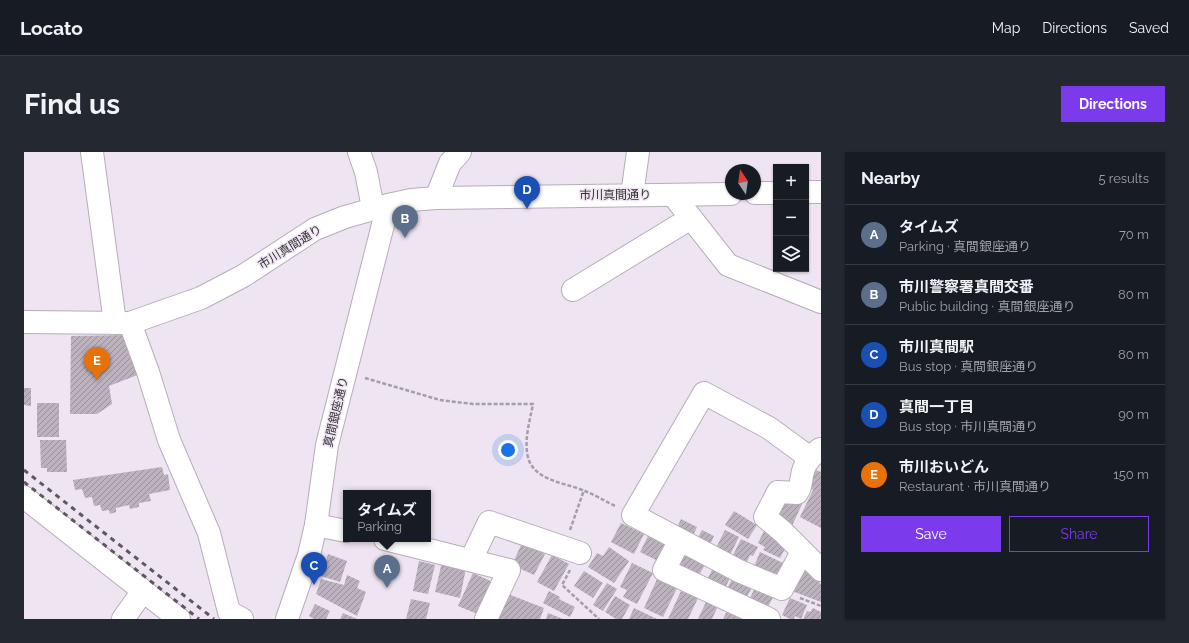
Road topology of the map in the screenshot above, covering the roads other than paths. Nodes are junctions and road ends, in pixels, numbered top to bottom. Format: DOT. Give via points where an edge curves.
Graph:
graph roads {
  1 [pos="92,152"];
  2 [pos="359,152"];
  3 [pos="460,152"];
  4 [pos="638,152"];
  5 [pos="809,192"];
  6 [pos="821,192"];
  7 [pos="761,193"];
  8 [pos="773,193"];
  9 [pos="725,194"];
  10 [pos="632,195"];
  11 [pos="673,195"];
  12 [pos="436,198"];
  13 [pos="380,207"];
  14 [pos="691,218"];
  15 [pos="573,290"];
  16 [pos="821,302"];
  17 [pos="24,322"];
  18 [pos="122,323"];
  19 [pos="816,453"];
  20 [pos="24,497"];
  21 [pos="316,525"];
  22 [pos="343,530"];
  23 [pos="680,540"];
  24 [pos="398,542"];
  25 [pos="572,550"];
  26 [pos="802,552"];
  27 [pos="471,560"];
  28 [pos="821,570"];
  29 [pos="143,591"];
  30 [pos="123,619"];
  31 [pos="179,619"];
  32 [pos="242,619"];
  33 [pos="287,619"];
  34 [pos="486,619"];
  35 [pos="769,619"];
  1 -- 18 [label="street"];
  2 -- 13 [label="street"];
  3 -- 12 [label="street" via="450,163"];
  4 -- 10 [label="street"];
  5 -- 6 [label="street"];
  7 -- 8 [label="street"];
  9 -- 11 [label="street, 市川真間通り"];
  10 -- 11 [label="street, 市川真間通り"];
  10 -- 12 [label="street, 市川真間通り"];
  11 -- 14 [label="street"];
  12 -- 13 [label="street, 市川真間通り"];
  13 -- 18 [label="street, 市川真間通り" via="315,229 243,276 201,298"];
  13 -- 21 [label="street, 真間銀座通り" via="327,445"];
  14 -- 15 [label="street"];
  14 -- 16 [label="street" via="728,265"];
  17 -- 18 [label="street, 市川真間通り"];
  18 -- 32 [label="street" via="148,372 169,440 209,533 229,612"];
  19 -- 23 [label="street" via="704,393 633,515"];
  19 -- 26 [label="street" via="804,467 801,488 797,493 778,492 765,517"];
  20 -- 29 [label="street"];
  21 -- 22 [label="street"];
  21 -- 33 [label="street, 真間銀座通り" via="309,555"];
  23 -- 26 [label="street" via="739,571 782,589"];
  23 -- 35 [label="street" via="664,570"];
  24 -- 27 [label="street"];
  25 -- 27 [label="street" via="489,522"];
  26 -- 28 [label="street"];
  27 -- 34 [label="street" via="509,570"];
  29 -- 30 [label="street"];
  29 -- 31 [label="street"];
}
